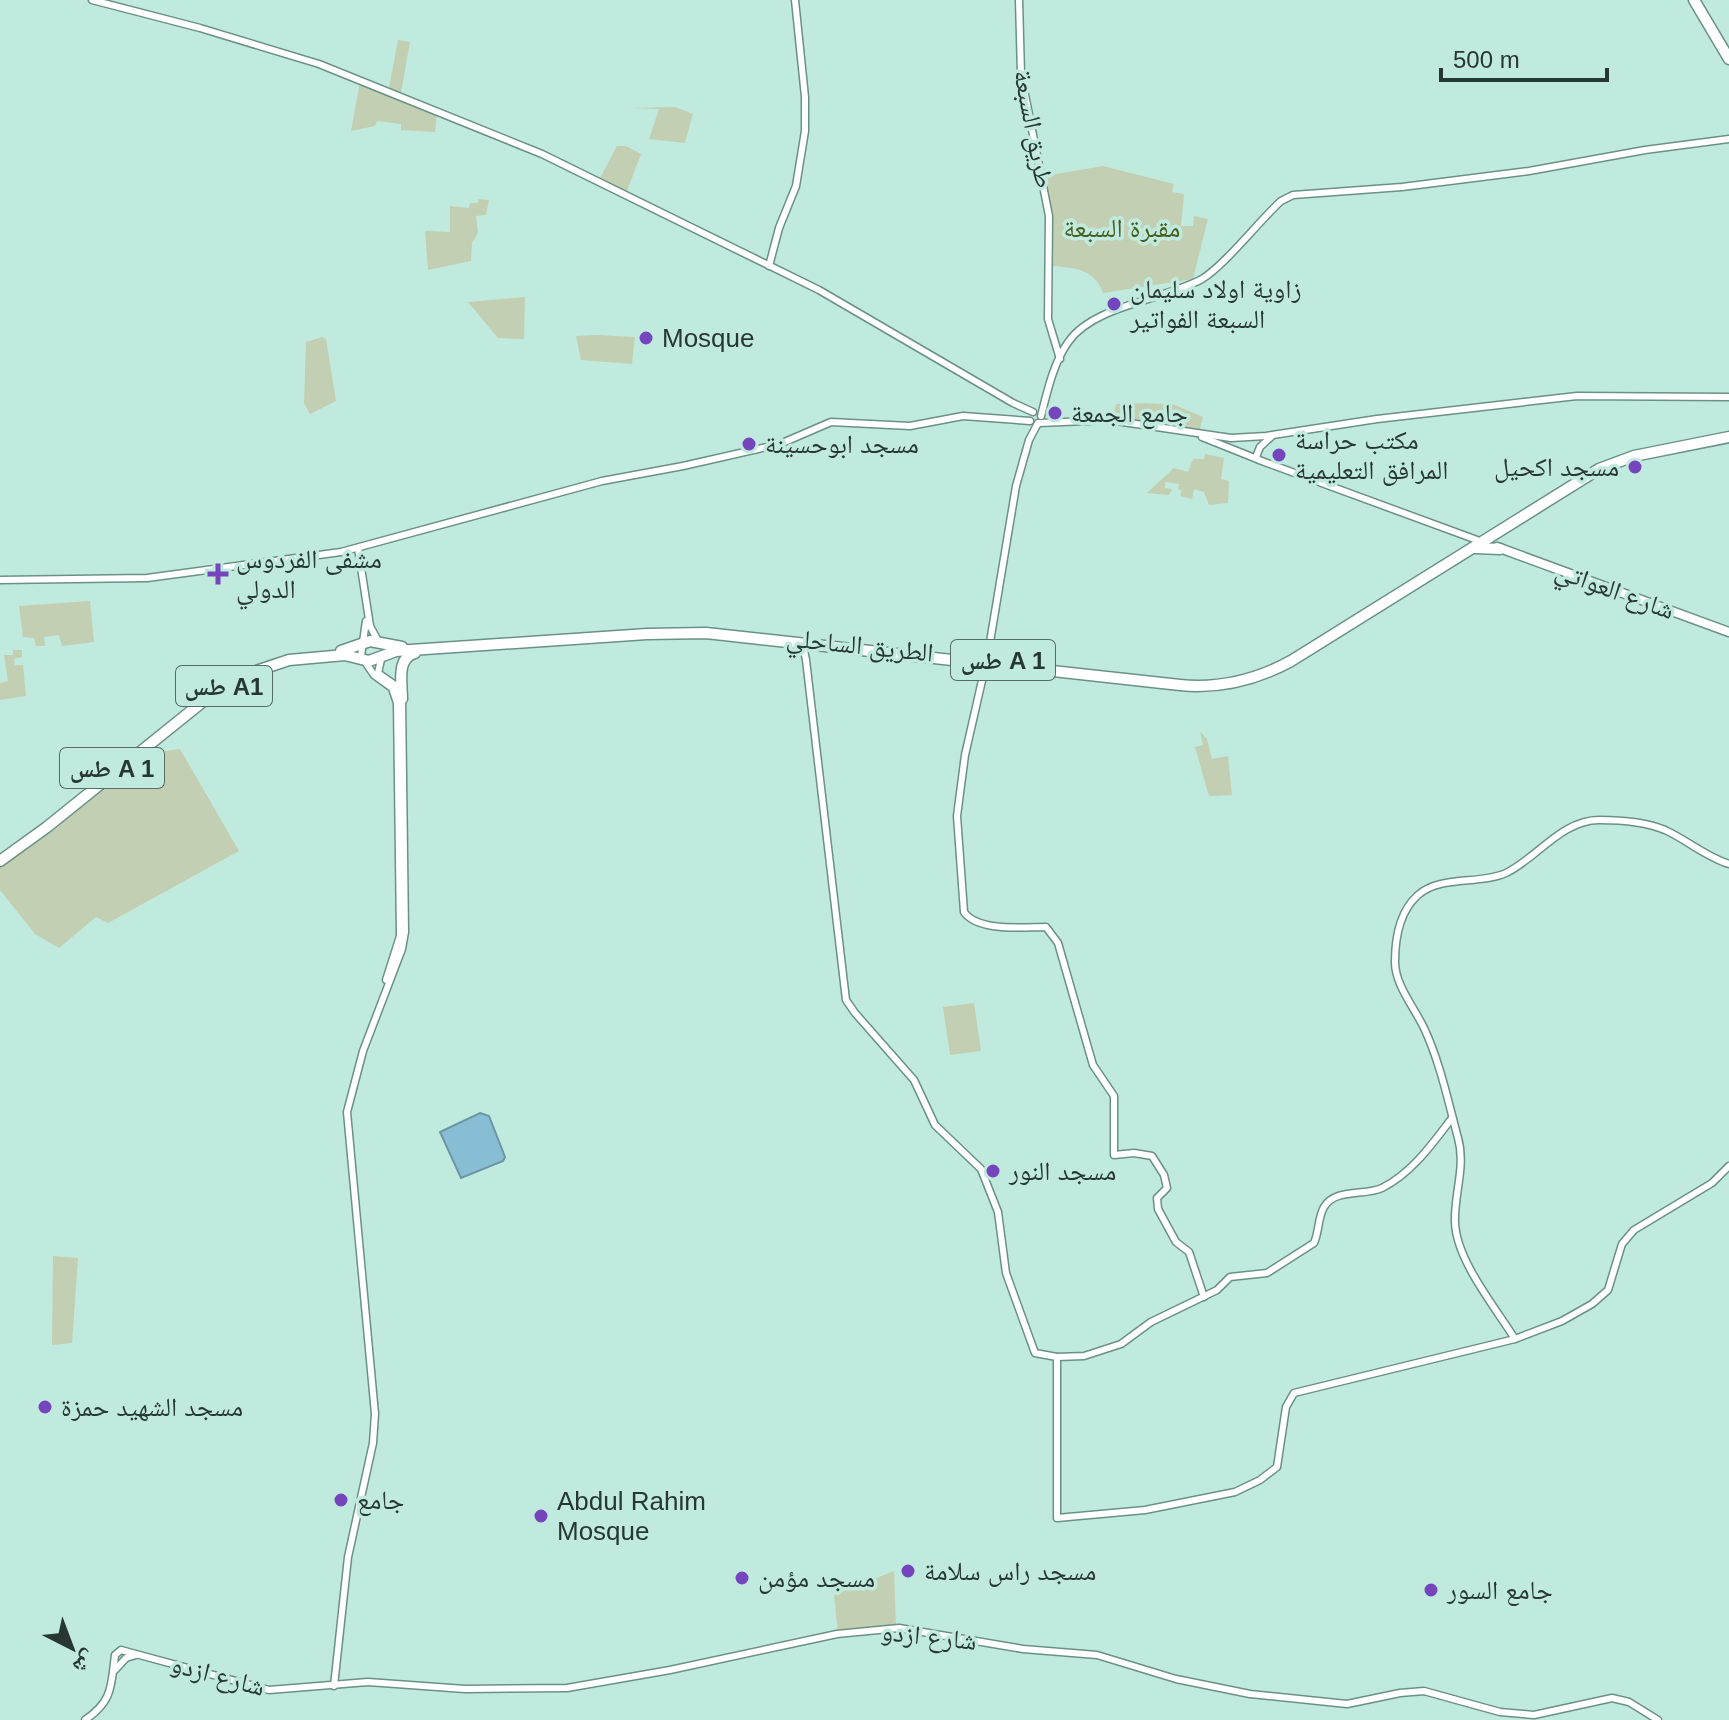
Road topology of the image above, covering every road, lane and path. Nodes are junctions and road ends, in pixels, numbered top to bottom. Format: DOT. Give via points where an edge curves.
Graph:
graph roads {
  1 [pos="92,0"];
  2 [pos="795,0"];
  3 [pos="1019,0"];
  4 [pos="1694,0"];
  5 [pos="1729,59"];
  6 [pos="1729,139"];
  7 [pos="769,266"];
  8 [pos="1060,359"];
  9 [pos="1729,397"];
  10 [pos="1034,418"];
  11 [pos="1192,433"];
  12 [pos="1276,435"];
  13 [pos="1729,435"];
  14 [pos="1266,436"];
  15 [pos="1255,458"];
  16 [pos="1509,524"];
  17 [pos="1483,538"];
  18 [pos="371,545"];
  19 [pos="357,548"];
  20 [pos="1503,548"];
  21 [pos="341,552"];
  22 [pos="359,560"];
  23 [pos="0,580"];
  24 [pos="1729,630"];
  25 [pos="369,643"];
  26 [pos="796,643"];
  27 [pos="814,645"];
  28 [pos="845,646"];
  29 [pos="988,646"];
  30 [pos="434,648"];
  31 [pos="805,654"];
  32 [pos="380,658"];
  33 [pos="1001,663"];
  34 [pos="368,664"];
  35 [pos="981,664"];
  36 [pos="402,699"];
  37 [pos="152,740"];
  38 [pos="0,855"];
  39 [pos="0,861"];
  40 [pos="1729,864"];
  41 [pos="363,1051"];
  42 [pos="1452,1118"];
  43 [pos="1729,1166"];
  44 [pos="1204,1297"];
  45 [pos="1515,1339"];
  46 [pos="1057,1357"];
  47 [pos="334,1686"];
  48 [pos="85,1720"];
  49 [pos="1658,1720"];
  1 -- 7 [label="street" via="241,40 378,86 551,158"];
  2 -- 7 [label="street" via="805,131 796,186"];
  3 -- 8 [label="street, طريق السبعة" via="1021,74 1049,216 1048,319"];
  4 -- 5 [label="highway"];
  6 -- 8 [label="street" via="1529,171 1293,195 1206,276 1090,323 1072,337"];
  7 -- 10 [label="street" via="856,309"];
  8 -- 10 [label="street"];
  9 -- 12 [label="street" via="1577,396"];
  10 -- 11 [label="street" via="1109,420"];
  10 -- 18 [label="street" via="957,416 901,426 831,422 780,444 602,481"];
  10 -- 29 [label="street" via="1016,486"];
  11 -- 14 [label="street"];
  11 -- 15 [label="street"];
  12 -- 14 [label="street"];
  12 -- 15 [label="street"];
  13 -- 16 [label="highway, الطريق الساحلي / طس A 1" via="1614,463"];
  13 -- 17 [label="highway, الطريق الساحلي / طس A 1" via="1607,461"];
  14 -- 15 [label="street"];
  15 -- 17 [label="street"];
  16 -- 17 [label="highway, الطريق الساحلي / طس A 1"];
  16 -- 20 [label="highway" via="1502,535"];
  17 -- 20 [label="main road"];
  17 -- 20 [label="highway" via="1485,546"];
  17 -- 33 [label="highway, الطريق الساحلي / طس A 1" via="1291,661 1246,681 1193,686"];
  18 -- 19 [label="street"];
  18 -- 22 [label="street"];
  19 -- 21 [label="street"];
  19 -- 22 [label="street"];
  20 -- 24 [label="main road, شارع العواتي"];
  21 -- 22 [label="street"];
  21 -- 23 [label="street" via="147,578"];
  22 -- 25 [label="street"];
  25 -- 28 [label="highway, الطريق الساحلي / طس A 1" via="690,629"];
  25 -- 32 [label="street" via="383,651"];
  25 -- 34 [label="highway"];
  25 -- 34 [label="street" via="361,653"];
  25 -- 37 [label="highway, طس A1" via="244,675"];
  25 -- 37 [label="highway, الطريق الساحلي / طس A 1" via="254,665 223,681"];
  26 -- 27 [label="highway, الطريق الساحلي / طس A 1"];
  26 -- 30 [label="highway, الطريق الساحلي / طس A 1" via="688,633"];
  26 -- 31 [label="street"];
  27 -- 28 [label="highway, الطريق الساحلي / طس A 1"];
  27 -- 31 [label="street"];
  28 -- 35 [label="highway, الطريق الساحلي / طس A 1"];
  29 -- 33 [label="highway"];
  29 -- 35 [label="street"];
  29 -- 35 [label="highway"];
  30 -- 32 [label="highway, الطريق الساحلي"];
  30 -- 36 [label="highway" via="404,659"];
  31 -- 46 [label="street" via="846,1000 914,1080 935,1125 981,1169 998,1212 1006,1273 1035,1353"];
  32 -- 34 [label="highway, الطريق الساحلي"];
  32 -- 36 [label="street" via="378,673 395,685"];
  33 -- 35 [label="highway, الطريق الساحلي / طس A 1"];
  34 -- 41 [label="street" via="392,688 397,703 400,931"];
  35 -- 44 [label="street" via="957,816 964,912 969,919 993,926 1046,927 1055,937 1093,1065 1114,1096 1114,1155 1152,1156 1167,1188 1157,1198 1158,1209 1177,1244 1189,1252"];
  36 -- 41 [label="street" via="405,937"];
  37 -- 38 [label="highway, طس A 1"];
  37 -- 39 [label="highway, طس A1"];
  40 -- 42 [label="street" via="1656,827 1596,820 1571,827 1508,872 1419,894 1400,924 1395,967 1432,1049"];
  41 -- 47 [label="street" via="347,1127 375,1424 348,1557"];
  42 -- 44 [label="street" via="1425,1153 1387,1185 1329,1202 1307,1249 1267,1273 1230,1277"];
  42 -- 45 [label="street" via="1461,1155 1457,1237"];
  43 -- 45 [label="street" via="1712,1183 1634,1230 1622,1244 1612,1283 1599,1299"];
  44 -- 46 [label="street" via="1116,1346"];
  45 -- 46 [label="street" via="1294,1393 1286,1407 1278,1465 1247,1488 1145,1510 1057,1518"];
  47 -- 48 [label="street, شارع ازدو" via="261,1689 119,1650 106,1702"];
  47 -- 49 [label="street, شارع ازدو" via="375,1682 465,1689 573,1688 837,1634 899,1628 1023,1649 1097,1655 1250,1694 1347,1704 1424,1691 1500,1712 1534,1715 1612,1698"];
}
